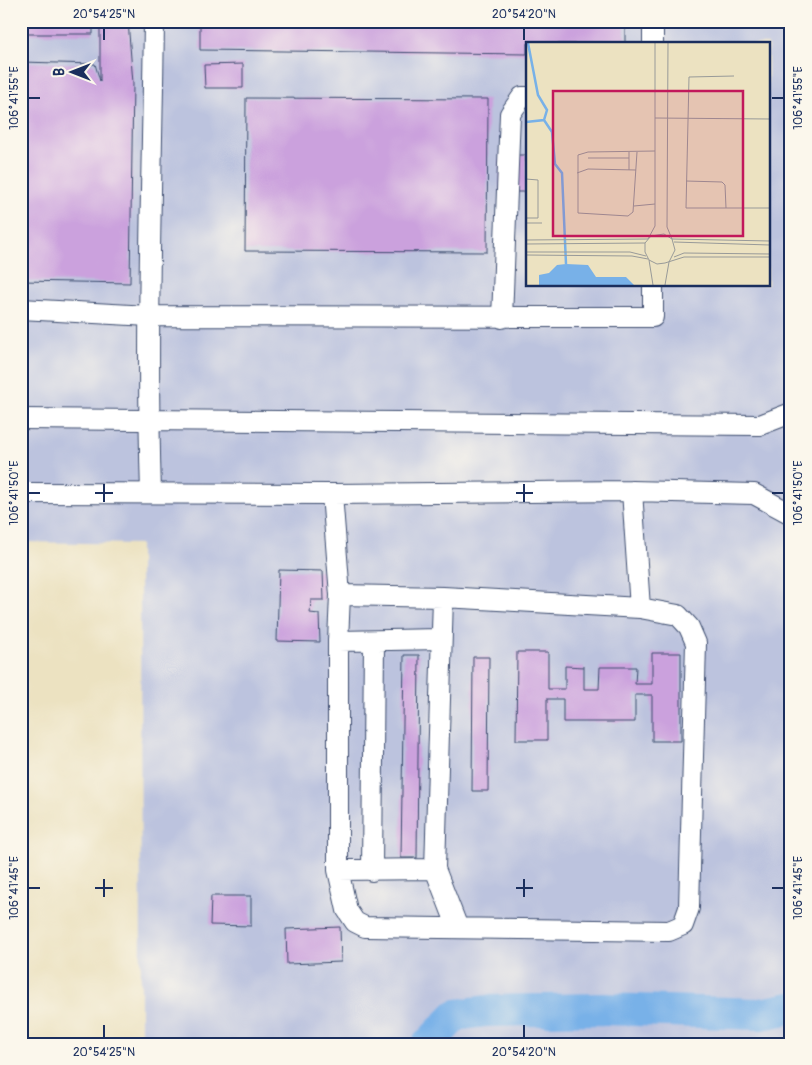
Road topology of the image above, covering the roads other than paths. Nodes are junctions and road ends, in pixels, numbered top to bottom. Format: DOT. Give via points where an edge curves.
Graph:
graph roads {
  1 [pos="154,21"];
  2 [pos="653,21"];
  3 [pos="653,42"];
  4 [pos="526,97"];
  5 [pos="653,286"];
  6 [pos="21,309"];
  7 [pos="149,316"];
  8 [pos="502,318"];
  9 [pos="791,413"];
  10 [pos="21,419"];
  11 [pos="149,419"];
  12 [pos="632,491"];
  13 [pos="21,493"];
  14 [pos="151,493"];
  15 [pos="332,494"];
  16 [pos="791,514"];
  17 [pos="340,595"];
  18 [pos="442,597"];
  19 [pos="640,608"];
  20 [pos="441,638"];
  21 [pos="338,640"];
  22 [pos="374,640"];
  23 [pos="435,869"];
  24 [pos="338,870"];
  25 [pos="372,871"];
  26 [pos="458,928"];
  1 -- 7 [label="lane"];
  2 -- 3 [label="lane"];
  4 -- 8 [label="lane" via="522,97 510,114"];
  5 -- 8 [label="lane" via="653,317"];
  6 -- 7 [label="lane"];
  7 -- 8 [label="lane"];
  7 -- 11 [label="lane"];
  9 -- 11 [label="lane" via="760,425"];
  10 -- 11 [label="lane"];
  11 -- 14 [label="lane"];
  12 -- 15 [label="lane"];
  12 -- 16 [label="lane" via="754,494"];
  12 -- 19 [label="lane"];
  13 -- 14 [label="lane"];
  14 -- 15 [label="lane"];
  15 -- 17 [label="lane"];
  17 -- 18 [label="lane"];
  17 -- 21 [label="lane"];
  18 -- 19 [label="lane"];
  18 -- 20 [label="lane"];
  19 -- 26 [label="lane" via="678,615 696,642 690,908 683,925 669,931"];
  20 -- 22 [label="lane"];
  20 -- 23 [label="lane"];
  21 -- 22 [label="lane"];
  21 -- 24 [label="lane"];
  22 -- 25 [label="lane"];
  23 -- 25 [label="lane"];
  23 -- 26 [label="lane"];
  24 -- 25 [label="lane"];
  24 -- 26 [label="lane" via="347,910 355,922 365,927"];
}
